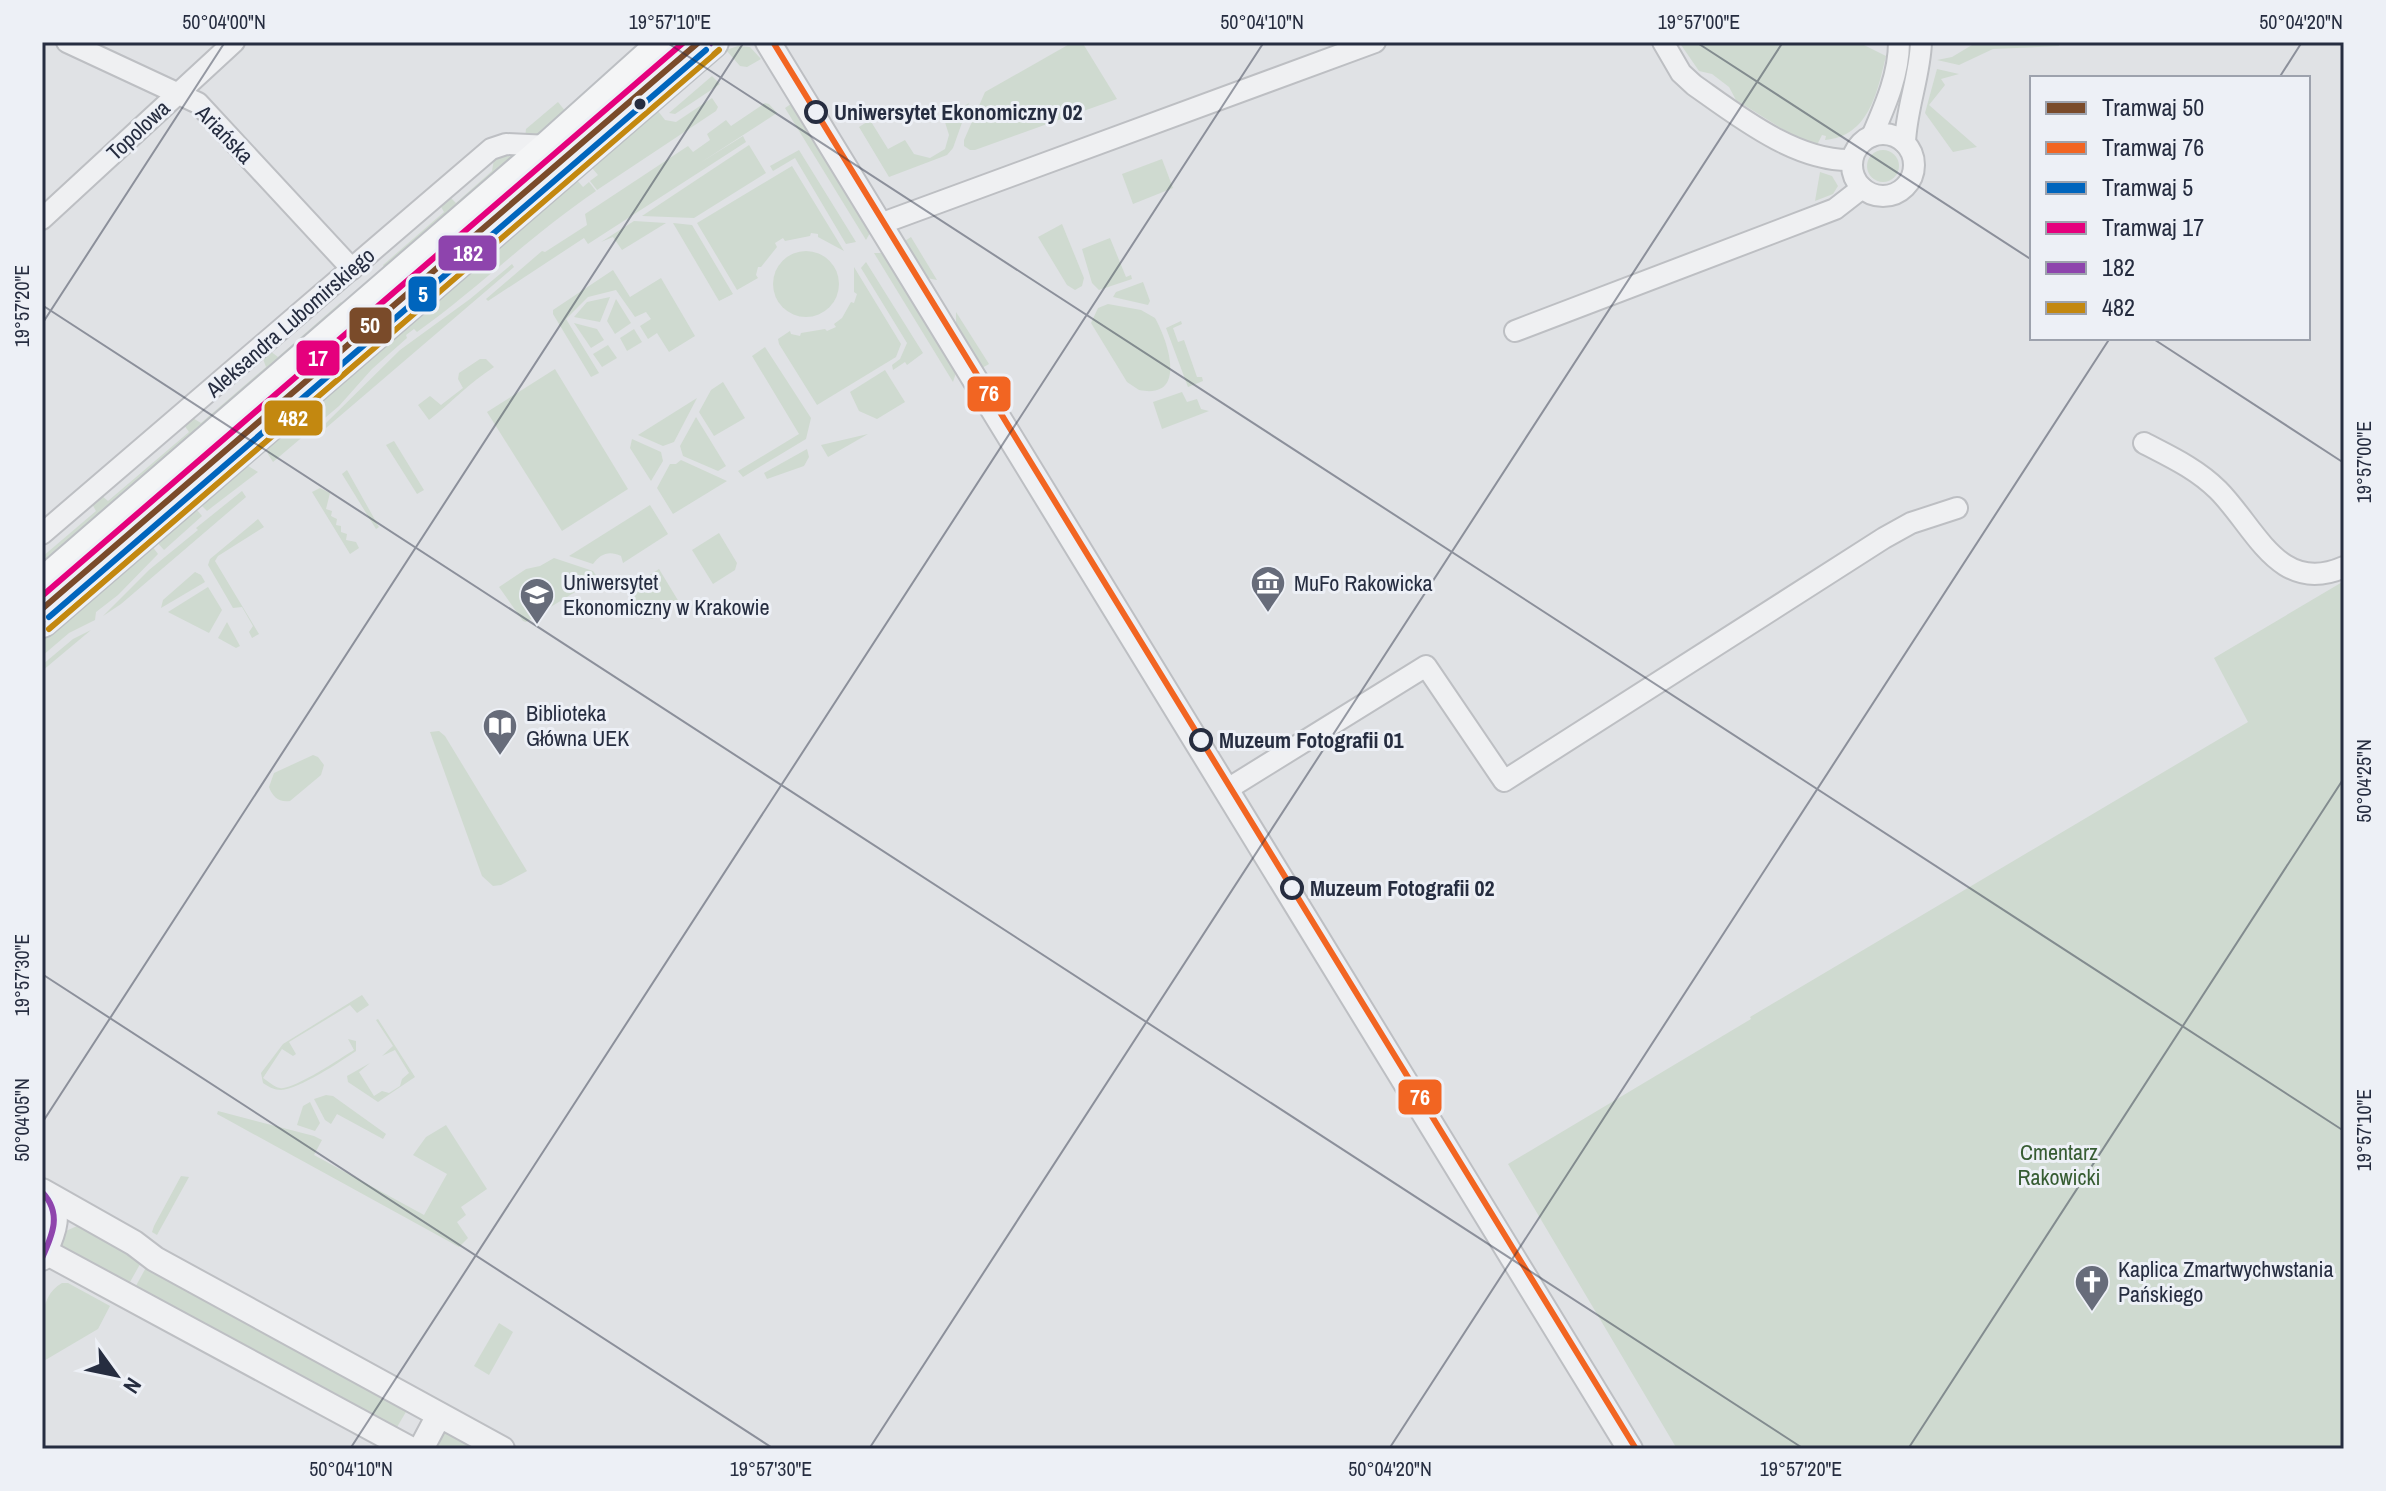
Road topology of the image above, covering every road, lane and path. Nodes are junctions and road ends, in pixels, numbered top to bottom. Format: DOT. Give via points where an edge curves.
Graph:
graph roads {
  1 [pos="67,42"];
  2 [pos="234,42"];
  3 [pos="666,42"];
  4 [pos="712,42"];
  5 [pos="768,42"];
  6 [pos="1375,42"];
  7 [pos="1663,42"];
  8 [pos="1899,42"];
  9 [pos="1921,42"];
  10 [pos="177,95"];
  11 [pos="1872,136"];
  12 [pos="1905,143"];
  13 [pos="550,146"];
  14 [pos="1852,160"];
  15 [pos="1862,188"];
  16 [pos="42,219"];
  17 [pos="880,224"];
  18 [pos="352,269"];
  19 [pos="1515,331"];
  20 [pos="2144,443"];
  21 [pos="1957,508"];
  22 [pos="42,534"];
  23 [pos="2344,567"];
  24 [pos="42,585"];
  25 [pos="42,621"];
  26 [pos="1226,790"];
  27 [pos="42,1192"];
  28 [pos="43,1253"];
  29 [pos="439,1415"];
  30 [pos="410,1449"];
  31 [pos="421,1449"];
  32 [pos="502,1449"];
  33 [pos="1630,1449"];
  1 -- 10 [label="street, Ariańska"];
  2 -- 10 [label="street, Topolowa"];
  3 -- 13 [label="main road, Aleksandra Lubomirskiego"];
  4 -- 25 [label="main road"];
  5 -- 17 [label="street"];
  6 -- 17 [label="street"];
  7 -- 14 [label="street" via="1694,85 1790,146 1820,158"];
  8 -- 11 [label="street" via="1888,98"];
  9 -- 12 [label="street"];
  10 -- 16 [label="street, Topolowa"];
  10 -- 18 [label="street, Ariańska" via="198,103"];
  11 -- 12 [label="street" via="1889,135"];
  11 -- 14 [label="street" via="1859,145"];
  12 -- 15 [label="street" via="1914,165 1905,187 1883,196"];
  13 -- 18 [label="street, Aleksandra Lubomirskiego" via="506,144 491,149"];
  13 -- 24 [label="main road, Aleksandra Lubomirskiego"];
  14 -- 15 [label="street" via="1853,175"];
  15 -- 19 [label="street" via="1835,209"];
  17 -- 26 [label="street"];
  18 -- 22 [label="street, Aleksandra Lubomirskiego"];
  20 -- 23 [label="street" via="2205,478 2285,566 2310,575"];
  21 -- 26 [label="street" via="1884,538 1504,781 1426,666"];
  26 -- 33 [label="street"];
  27 -- 28 [label="street" via="55,1210"];
  27 -- 29 [label="street"];
  28 -- 30 [label="street"];
  29 -- 31 [label="street"];
  29 -- 32 [label="street"];
}
